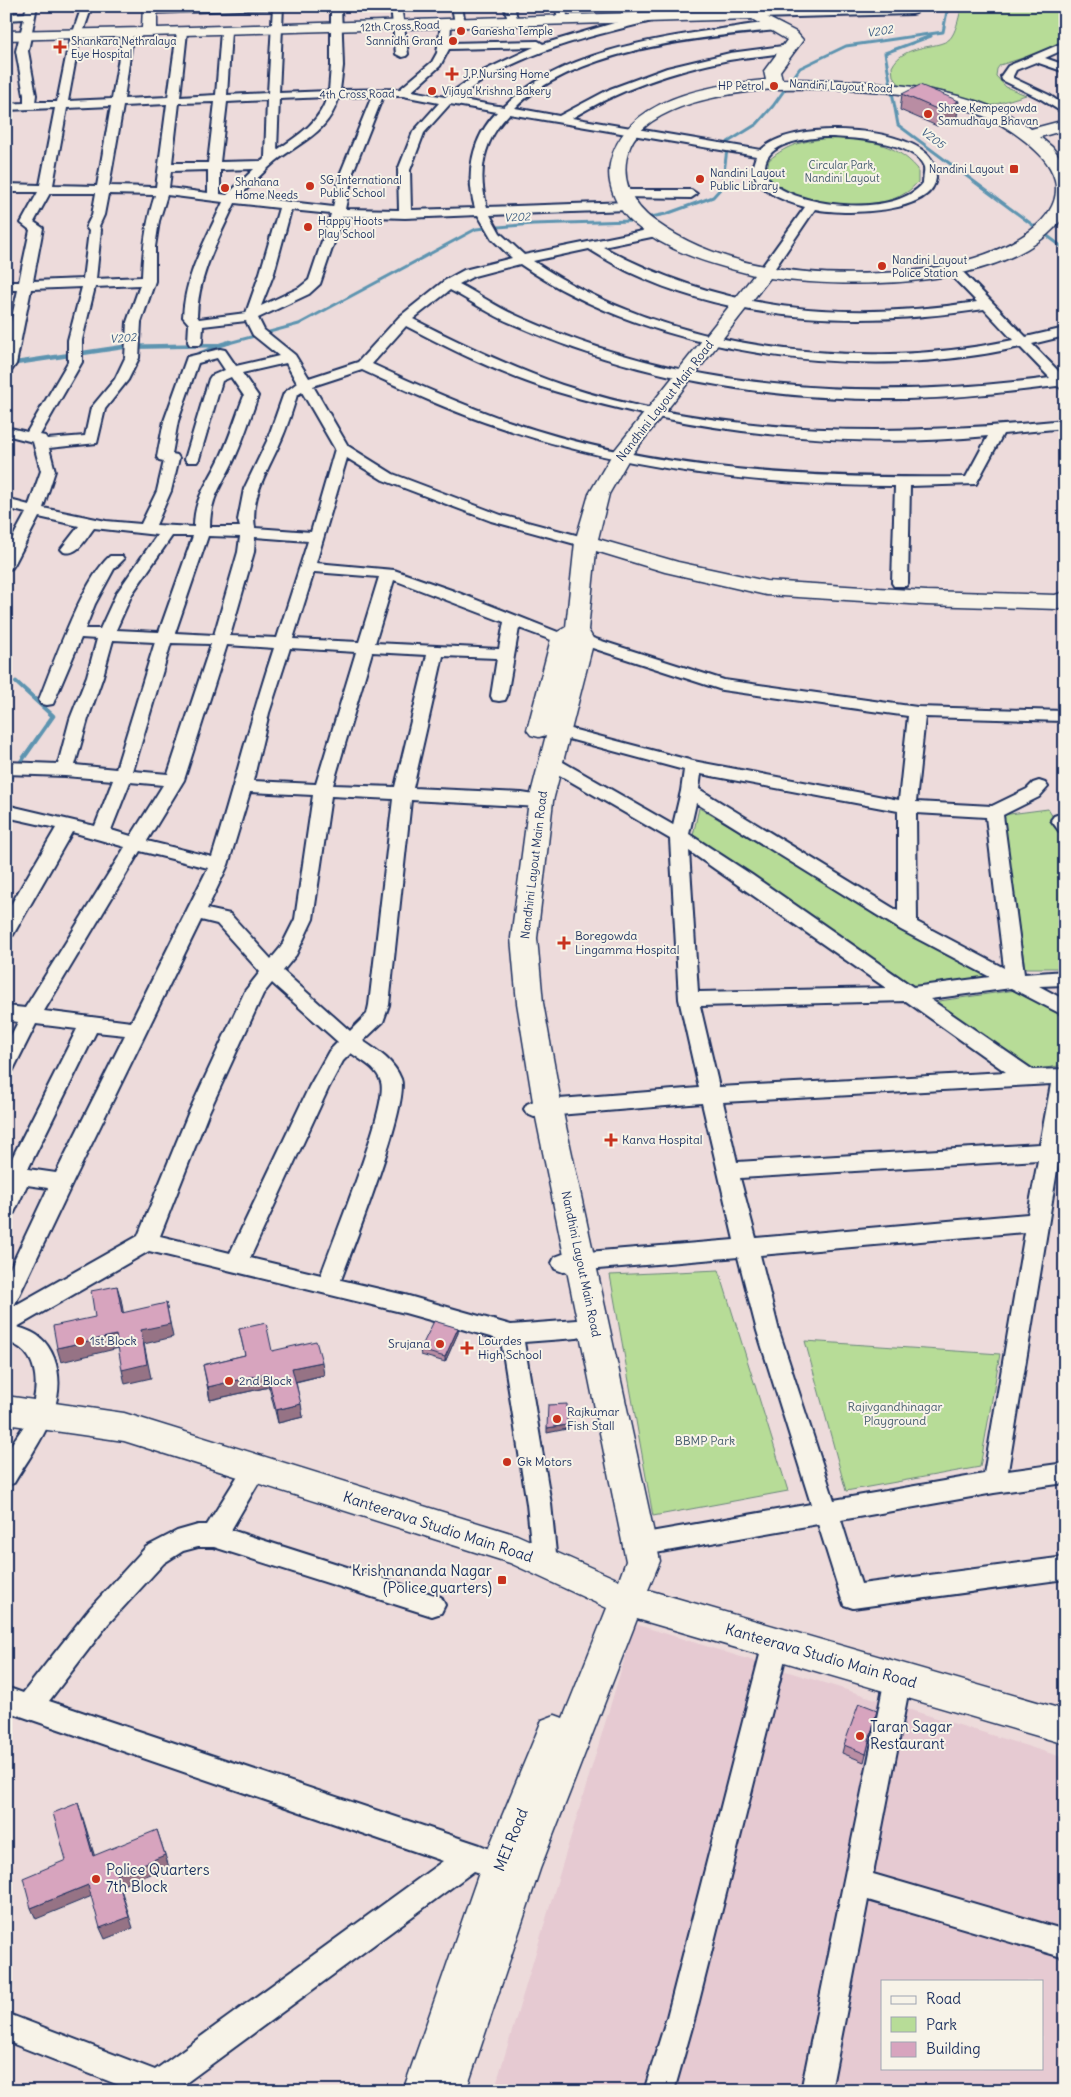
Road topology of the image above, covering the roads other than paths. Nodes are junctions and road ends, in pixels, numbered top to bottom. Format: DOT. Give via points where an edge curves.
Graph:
graph roads {
  1 [pos="87,6"];
  2 [pos="268,6"];
  3 [pos="278,6"];
  4 [pos="336,6"];
  5 [pos="396,6"];
  6 [pos="457,6"];
  7 [pos="509,6"];
  8 [pos="914,6"];
  9 [pos="150,8"];
  10 [pos="31,11"];
  11 [pos="562,13"];
  12 [pos="755,15"];
  13 [pos="665,16"];
  14 [pos="6,17"];
  15 [pos="513,22"];
  16 [pos="453,24"];
  17 [pos="398,26"];
  18 [pos="777,27"];
  19 [pos="336,28"];
  20 [pos="279,29"];
  21 [pos="226,31"];
  22 [pos="182,32"];
  23 [pos="149,33"];
  24 [pos="128,34"];
  25 [pos="78,35"];
  26 [pos="6,36"];
  27 [pos="25,36"];
  28 [pos="553,44"];
  29 [pos="1065,45"];
  30 [pos="444,46"];
  31 [pos="790,48"];
  32 [pos="402,54"];
  33 [pos="1036,58"];
  34 [pos="1065,68"];
  35 [pos="778,83"];
  36 [pos="379,92"];
  37 [pos="336,94"];
  38 [pos="403,94"];
  39 [pos="274,97"];
  40 [pos="221,99"];
  41 [pos="172,100"];
  42 [pos="447,101"];
  43 [pos="119,102"];
  44 [pos="63,105"];
  45 [pos="6,106"];
  46 [pos="29,106"];
  47 [pos="1065,110"];
  48 [pos="506,111"];
  49 [pos="560,120"];
  50 [pos="1065,125"];
  51 [pos="632,132"];
  52 [pos="1028,135"];
  53 [pos="763,154"];
  54 [pos="268,162"];
  55 [pos="214,166"];
  56 [pos="166,168"];
  57 [pos="6,188"];
  58 [pos="46,188"];
  59 [pos="102,190"];
  60 [pos="162,191"];
  61 [pos="691,194"];
  62 [pos="214,196"];
  63 [pos="230,198"];
  64 [pos="1064,200"];
  65 [pos="286,204"];
  66 [pos="813,204"];
  67 [pos="338,211"];
  68 [pos="405,214"];
  69 [pos="637,214"];
  70 [pos="486,216"];
  71 [pos="590,245"];
  72 [pos="522,259"];
  73 [pos="953,270"];
  74 [pos="766,271"];
  75 [pos="148,281"];
  76 [pos="89,283"];
  77 [pos="449,284"];
  78 [pos="26,285"];
  79 [pos="6,286"];
  80 [pos="741,303"];
  81 [pos="987,305"];
  82 [pos="251,316"];
  83 [pos="404,320"];
  84 [pos="196,323"];
  85 [pos="1065,332"];
  86 [pos="713,338"];
  87 [pos="195,342"];
  88 [pos="1023,342"];
  89 [pos="290,358"];
  90 [pos="7,364"];
  91 [pos="363,365"];
  92 [pos="234,371"];
  93 [pos="685,374"];
  94 [pos="1063,383"];
  95 [pos="305,384"];
  96 [pos="655,412"];
  97 [pos="1065,424"];
  98 [pos="6,431"];
  99 [pos="998,431"];
  100 [pos="37,440"];
  101 [pos="342,449"];
  102 [pos="621,455"];
  103 [pos="163,457"];
  104 [pos="192,459"];
  105 [pos="226,461"];
  106 [pos="903,483"];
  107 [pos="6,503"];
  108 [pos="35,510"];
  109 [pos="89,524"];
  110 [pos="132,528"];
  111 [pos="168,531"];
  112 [pos="202,531"];
  113 [pos="248,532"];
  114 [pos="587,536"];
  115 [pos="317,537"];
  116 [pos="68,550"];
  117 [pos="116,558"];
  118 [pos="6,565"];
  119 [pos="307,567"];
  120 [pos="388,573"];
  121 [pos="900,583"];
  122 [pos="1065,592"];
  123 [pos="1065,599"];
  124 [pos="512,620"];
  125 [pos="76,633"];
  126 [pos="106,635"];
  127 [pos="574,636"];
  128 [pos="164,637"];
  129 [pos="221,640"];
  130 [pos="284,643"];
  131 [pos="367,647"];
  132 [pos="436,650"];
  133 [pos="508,654"];
  134 [pos="499,696"];
  135 [pos="47,700"];
  136 [pos="917,712"];
  137 [pos="1063,716"];
  138 [pos="549,728"];
  139 [pos="550,762"];
  140 [pos="693,768"];
  141 [pos="15,769"];
  142 [pos="65,770"];
  143 [pos="123,776"];
  144 [pos="175,780"];
  145 [pos="243,786"];
  146 [pos="1040,787"];
  147 [pos="322,790"];
  148 [pos="690,791"];
  149 [pos="403,793"];
  150 [pos="531,800"];
  151 [pos="907,807"];
  152 [pos="994,812"];
  153 [pos="9,816"];
  154 [pos="67,825"];
  155 [pos="101,833"];
  156 [pos="679,836"];
  157 [pos="135,844"];
  158 [pos="219,865"];
  159 [pos="207,915"];
  160 [pos="908,925"];
  161 [pos="6,930"];
  162 [pos="270,971"];
  163 [pos="1065,978"];
  164 [pos="1015,981"];
  165 [pos="911,994"];
  166 [pos="689,1000"];
  167 [pos="1065,1009"];
  168 [pos="6,1013"];
  169 [pos="30,1017"];
  170 [pos="90,1024"];
  171 [pos="138,1030"];
  172 [pos="351,1043"];
  173 [pos="6,1065"];
  174 [pos="1063,1076"];
  175 [pos="1031,1079"];
  176 [pos="711,1095"];
  177 [pos="541,1108"];
  178 [pos="1057,1150"];
  179 [pos="728,1171"];
  180 [pos="14,1175"];
  181 [pos="62,1182"];
  182 [pos="6,1207"];
  183 [pos="1039,1222"];
  184 [pos="147,1242"];
  185 [pos="748,1249"];
  186 [pos="572,1263"];
  187 [pos="236,1264"];
  188 [pos="328,1285"];
  189 [pos="6,1301"];
  190 [pos="6,1322"];
  191 [pos="577,1329"];
  192 [pos="6,1333"];
  193 [pos="510,1334"];
  194 [pos="6,1410"];
  195 [pos="41,1415"];
  196 [pos="255,1468"];
  197 [pos="1065,1473"];
  198 [pos="6,1476"];
  199 [pos="994,1483"];
  200 [pos="826,1513"];
  201 [pos="214,1536"];
  202 [pos="639,1545"];
  203 [pos="545,1563"];
  204 [pos="1065,1568"];
  205 [pos="619,1596"];
  206 [pos="432,1605"];
  207 [pos="776,1643"];
  208 [pos="898,1678"];
  209 [pos="18,1703"];
  210 [pos="1065,1727"];
  211 [pos="498,1863"];
  212 [pos="856,1883"];
  213 [pos="1065,1944"];
  214 [pos="6,2027"];
  215 [pos="153,2088"];
  216 [pos="423,2091"];
  217 [pos="446,2091"];
  218 [pos="659,2091"];
  219 [pos="816,2091"];
  1 -- 25 [label="street"];
  2 -- 9 [label="street"];
  3 -- 20 [label="street"];
  4 -- 19 [label="street"];
  5 -- 17 [label="street"];
  6 -- 16 [label="street"];
  7 -- 15 [label="street"];
  8 -- 12 [label="street" via="912,11"];
  9 -- 23 [label="main road"];
  10 -- 14 [label="street"];
  10 -- 27 [label="street"];
  11 -- 13 [label="main road, 12th Cross Road"];
  11 -- 15 [label="main road, 12th Cross Road"];
  12 -- 13 [label="main road, 12th Cross Road"];
  12 -- 18 [label="main road, 12th Cross Road"];
  13 -- 28 [label="street"];
  15 -- 16 [label="main road, 12th Cross Road"];
  16 -- 17 [label="main road, 12th Cross Road"];
  16 -- 30 [label="street"];
  17 -- 19 [label="main road, 12th Cross Road"];
  17 -- 32 [label="street"];
  18 -- 31 [label="main road, 12th Cross Road" via="791,35 794,40"];
  18 -- 48 [label="street" via="692,36 616,53 551,79 525,94"];
  19 -- 20 [label="main road, 12th Cross Road"];
  19 -- 37 [label="street"];
  20 -- 21 [label="main road, 12th Cross Road"];
  20 -- 39 [label="street"];
  21 -- 22 [label="main road, 12th Cross Road"];
  21 -- 40 [label="street"];
  22 -- 23 [label="main road, 12th Cross Road"];
  22 -- 41 [label="street"];
  23 -- 24 [label="main road, 12th Cross Road"];
  24 -- 25 [label="main road, 12th Cross Road"];
  24 -- 43 [label="street"];
  25 -- 27 [label="main road, 12th Cross Road"];
  25 -- 44 [label="street" via="63,93"];
  26 -- 27 [label="main road, 12th Cross Road"];
  27 -- 46 [label="street" via="22,50"];
  28 -- 30 [label="street"];
  28 -- 42 [label="street" via="489,72"];
  29 -- 33 [label="street"];
  30 -- 38 [label="street" via="436,64"];
  31 -- 35 [label="main road" via="772,71"];
  31 -- 49 [label="street" via="726,57 668,71 600,97"];
  33 -- 34 [label="street"];
  33 -- 47 [label="street" via="1012,68 1008,80"];
  35 -- 51 [label="main road, Nandini Layout Road" via="727,89 685,100 654,114"];
  35 -- 52 [label="main road, Nandini Layout Road" via="877,86 933,96 997,117"];
  36 -- 37 [label="street, 4th Cross Road"];
  36 -- 38 [label="street, 4th Cross Road"];
  36 -- 67 [label="street" via="347,172"];
  37 -- 39 [label="street, 4th Cross Road"];
  37 -- 54 [label="street" via="324,119 314,129"];
  38 -- 42 [label="street, 4th Cross Road"];
  39 -- 40 [label="street, 4th Cross Road"];
  39 -- 54 [label="street"];
  40 -- 41 [label="street, 4th Cross Road"];
  40 -- 55 [label="street"];
  41 -- 43 [label="street, 4th Cross Road"];
  41 -- 56 [label="street"];
  42 -- 48 [label="street, 4th Cross Road"];
  42 -- 68 [label="street" via="424,126 408,154 401,189"];
  43 -- 44 [label="street, 4th Cross Road"];
  43 -- 59 [label="street"];
  44 -- 46 [label="street, 4th Cross Road"];
  44 -- 58 [label="street"];
  45 -- 46 [label="street, 4th Cross Road"];
  48 -- 49 [label="street, 4th Cross Road"];
  48 -- 70 [label="street" via="485,138 475,165 476,188"];
  49 -- 51 [label="street, 4th Cross Road"];
  50 -- 52 [label="main road"];
  51 -- 53 [label="street, 4th Cross Road"];
  51 -- 69 [label="main road, Nandini Layout Road" via="617,164 618,181"];
  52 -- 64 [label="main road, Nandini Layout Road" via="1050,154 1060,170"];
  53 -- 66 [label="street" via="758,162 758,172 764,183 778,193"];
  53 -- 66 [label="street" via="778,143 798,136 848,133 896,142 915,151 927,162 931,174 928,185 898,203 847,209"];
  54 -- 55 [label="street"];
  54 -- 63 [label="street"];
  55 -- 56 [label="street"];
  55 -- 62 [label="street"];
  56 -- 60 [label="street"];
  57 -- 58 [label="street"];
  58 -- 59 [label="street"];
  58 -- 78 [label="street" via="28,223 38,228"];
  59 -- 60 [label="street"];
  59 -- 76 [label="street" via="96,222 92,227"];
  60 -- 62 [label="street"];
  60 -- 75 [label="street" via="153,220"];
  61 -- 69 [label="street"];
  62 -- 63 [label="street"];
  63 -- 65 [label="street"];
  63 -- 84 [label="street" via="191,295 190,317"];
  64 -- 73 [label="main road, Nandini Layout Road" via="1042,230 1001,254"];
  65 -- 67 [label="street"];
  65 -- 82 [label="street"];
  66 -- 74 [label="street"];
  67 -- 68 [label="street"];
  67 -- 82 [label="street" via="316,281"];
  68 -- 70 [label="street"];
  69 -- 70 [label="street"];
  69 -- 71 [label="street"];
  69 -- 74 [label="main road, Nandini Layout Road" via="697,252"];
  70 -- 72 [label="street" via="496,236"];
  71 -- 72 [label="street"];
  71 -- 80 [label="street" via="657,279"];
  72 -- 77 [label="street" via="469,273"];
  72 -- 86 [label="street" via="561,284 610,307"];
  73 -- 74 [label="main road, Nandini Layout Road" via="867,280 811,278"];
  73 -- 81 [label="street"];
  74 -- 80 [label="main road, Nandhini Layout Main Road"];
  75 -- 76 [label="street"];
  75 -- 100 [label="street" via="134,322 132,358 121,380 98,408 92,440"];
  76 -- 78 [label="street"];
  76 -- 100 [label="street" via="75,340 75,362"];
  77 -- 83 [label="street"];
  77 -- 93 [label="street" via="490,309 556,338 624,360"];
  78 -- 79 [label="street"];
  78 -- 90 [label="street"];
  80 -- 81 [label="street" via="794,311 872,316 923,314"];
  80 -- 86 [label="main road, Nandhini Layout Main Road"];
  81 -- 88 [label="street"];
  82 -- 84 [label="street"];
  82 -- 89 [label="street" via="258,332"];
  83 -- 91 [label="street"];
  83 -- 96 [label="street" via="456,348 508,370 578,394"];
  84 -- 87 [label="street"];
  85 -- 88 [label="street"];
  86 -- 88 [label="street" via="810,354 886,358 944,356"];
  86 -- 93 [label="main road, Nandhini Layout Main Road"];
  88 -- 94 [label="street"];
  89 -- 92 [label="street"];
  89 -- 95 [label="street"];
  91 -- 95 [label="street"];
  91 -- 102 [label="street" via="417,392 478,416"];
  92 -- 103 [label="street" via="220,353 192,360 171,421"];
  92 -- 104 [label="street" via="216,378"];
  92 -- 105 [label="street" via="251,396"];
  93 -- 94 [label="street" via="782,389 881,394 978,391"];
  93 -- 96 [label="main road, Nandhini Layout Main Road"];
  95 -- 101 [label="street"];
  95 -- 113 [label="street" via="291,394 274,441 251,489 246,520"];
  96 -- 99 [label="street" via="752,427 822,433 902,436"];
  96 -- 102 [label="main road, Nandhini Layout Main Road"];
  97 -- 99 [label="street"];
  98 -- 100 [label="street"];
  99 -- 106 [label="street" via="971,481"];
  100 -- 108 [label="street" via="48,471"];
  101 -- 114 [label="street" via="388,477 496,518"];
  101 -- 115 [label="street"];
  102 -- 106 [label="street" via="774,477"];
  102 -- 114 [label="main road, Nandhini Layout Main Road" via="600,494"];
  103 -- 104 [label="street"];
  103 -- 110 [label="street" via="164,491"];
  104 -- 105 [label="street"];
  105 -- 112 [label="street" via="202,510"];
  106 -- 121 [label="street"];
  107 -- 108 [label="street"];
  108 -- 109 [label="street"];
  108 -- 118 [label="street"];
  109 -- 110 [label="street"];
  109 -- 116 [label="street"];
  110 -- 111 [label="street"];
  111 -- 112 [label="street"];
  111 -- 126 [label="street" via="142,564"];
  112 -- 113 [label="street"];
  112 -- 128 [label="street"];
  113 -- 115 [label="street"];
  113 -- 129 [label="street" via="246,552"];
  114 -- 121 [label="main road" via="746,568 809,577"];
  114 -- 123 [label="main road" via="673,567 766,588 926,598 1058,602"];
  114 -- 127 [label="main road, Nandhini Layout Main Road"];
  115 -- 119 [label="street"];
  117 -- 125 [label="street" via="108,566 87,604"];
  119 -- 120 [label="street"];
  119 -- 130 [label="street"];
  120 -- 124 [label="street"];
  120 -- 131 [label="street"];
  121 -- 122 [label="main road" via="1052,588"];
  124 -- 127 [label="street"];
  124 -- 133 [label="street"];
  125 -- 126 [label="street"];
  125 -- 135 [label="street"];
  126 -- 128 [label="street"];
  126 -- 142 [label="street"];
  127 -- 136 [label="street" via="722,685"];
  127 -- 138 [label="main road, Nandhini Layout Main Road"];
  128 -- 129 [label="street"];
  128 -- 143 [label="street"];
  129 -- 130 [label="street"];
  129 -- 144 [label="street"];
  130 -- 131 [label="street"];
  130 -- 145 [label="street" via="261,713"];
  131 -- 132 [label="street"];
  131 -- 147 [label="street"];
  132 -- 133 [label="street"];
  132 -- 149 [label="street"];
  133 -- 134 [label="street"];
  136 -- 137 [label="street"];
  136 -- 151 [label="street"];
  138 -- 139 [label="main road, Nandhini Layout Main Road"];
  138 -- 140 [label="street"];
  138 -- 150 [label="main road"];
  139 -- 150 [label="main road, Nandhini Layout Main Road"];
  139 -- 156 [label="street"];
  140 -- 148 [label="street"];
  140 -- 151 [label="street"];
  141 -- 142 [label="street"];
  142 -- 143 [label="street"];
  143 -- 144 [label="street"];
  143 -- 155 [label="street"];
  144 -- 157 [label="street"];
  145 -- 147 [label="street"];
  145 -- 158 [label="street"];
  146 -- 152 [label="street"];
  147 -- 149 [label="street"];
  147 -- 162 [label="street" via="304,919 289,950"];
  148 -- 156 [label="street"];
  148 -- 160 [label="street"];
  149 -- 150 [label="street"];
  149 -- 172 [label="street" via="379,1005 376,1017"];
  150 -- 177 [label="main road, Nandhini Layout Main Road" via="524,938"];
  151 -- 152 [label="street"];
  151 -- 160 [label="street"];
  152 -- 164 [label="street"];
  153 -- 154 [label="street"];
  154 -- 155 [label="street"];
  154 -- 161 [label="street"];
  155 -- 157 [label="street"];
  156 -- 165 [label="street"];
  156 -- 166 [label="street"];
  157 -- 158 [label="street"];
  157 -- 169 [label="street"];
  158 -- 171 [label="street"];
  159 -- 162 [label="street" via="223,919"];
  160 -- 164 [label="street"];
  162 -- 172 [label="street"];
  162 -- 184 [label="street" via="255,991 198,1114"];
  163 -- 164 [label="street"];
  164 -- 165 [label="street"];
  164 -- 167 [label="street"];
  165 -- 166 [label="street"];
  165 -- 175 [label="street"];
  166 -- 176 [label="street"];
  168 -- 169 [label="street"];
  169 -- 170 [label="street"];
  169 -- 173 [label="street"];
  170 -- 171 [label="street"];
  170 -- 180 [label="street"];
  171 -- 181 [label="street"];
  172 -- 187 [label="street" via="336,1056 319,1087"];
  172 -- 188 [label="street" via="380,1063 391,1080 393,1091 385,1126"];
  174 -- 175 [label="street"];
  174 -- 178 [label="street"];
  175 -- 176 [label="street"];
  176 -- 177 [label="street"];
  176 -- 179 [label="street"];
  177 -- 186 [label="main road, Nandhini Layout Main Road"];
  178 -- 179 [label="street"];
  178 -- 183 [label="street"];
  179 -- 185 [label="street"];
  180 -- 181 [label="street"];
  180 -- 182 [label="street"];
  181 -- 189 [label="street"];
  183 -- 185 [label="street"];
  183 -- 199 [label="street"];
  184 -- 187 [label="street"];
  184 -- 190 [label="street"];
  185 -- 186 [label="street"];
  185 -- 200 [label="street" via="768,1331"];
  186 -- 191 [label="main road"];
  186 -- 202 [label="main road, Nandhini Layout Main Road"];
  187 -- 188 [label="street"];
  188 -- 193 [label="street"];
  191 -- 193 [label="street"];
  191 -- 205 [label="main road" via="625,1562"];
  192 -- 195 [label="street" via="20,1336 36,1347 43,1360 46,1381"];
  193 -- 203 [label="street" via="539,1504"];
  194 -- 195 [label="main road, Kanteerava Studio Main Road"];
  195 -- 196 [label="main road, Kanteerava Studio Main Road" via="124,1427"];
  195 -- 198 [label="street"];
  196 -- 201 [label="street"];
  196 -- 203 [label="main road, Kanteerava Studio Main Road" via="517,1550"];
  197 -- 199 [label="street"];
  199 -- 200 [label="street"];
  200 -- 202 [label="street"];
  200 -- 204 [label="street" via="852,1597"];
  201 -- 206 [label="street"];
  201 -- 209 [label="street" via="198,1536 177,1542 155,1555"];
  202 -- 205 [label="main road, Nandhini Layout Main Road" via="643,1561"];
  203 -- 205 [label="main road, Kanteerava Studio Main Road"];
  205 -- 207 [label="main road, Kanteerava Studio Main Road"];
  205 -- 211 [label="main road, MEI Road"];
  207 -- 208 [label="main road, Kanteerava Studio Main Road"];
  207 -- 218 [label="street"];
  208 -- 210 [label="main road, Kanteerava Studio Main Road"];
  208 -- 212 [label="street"];
  209 -- 211 [label="street"];
  211 -- 215 [label="street"];
  211 -- 216 [label="main road, MEI Road"];
  211 -- 217 [label="main road, MEI Road"];
  212 -- 213 [label="street"];
  212 -- 219 [label="street"];
  214 -- 215 [label="street"];
}
